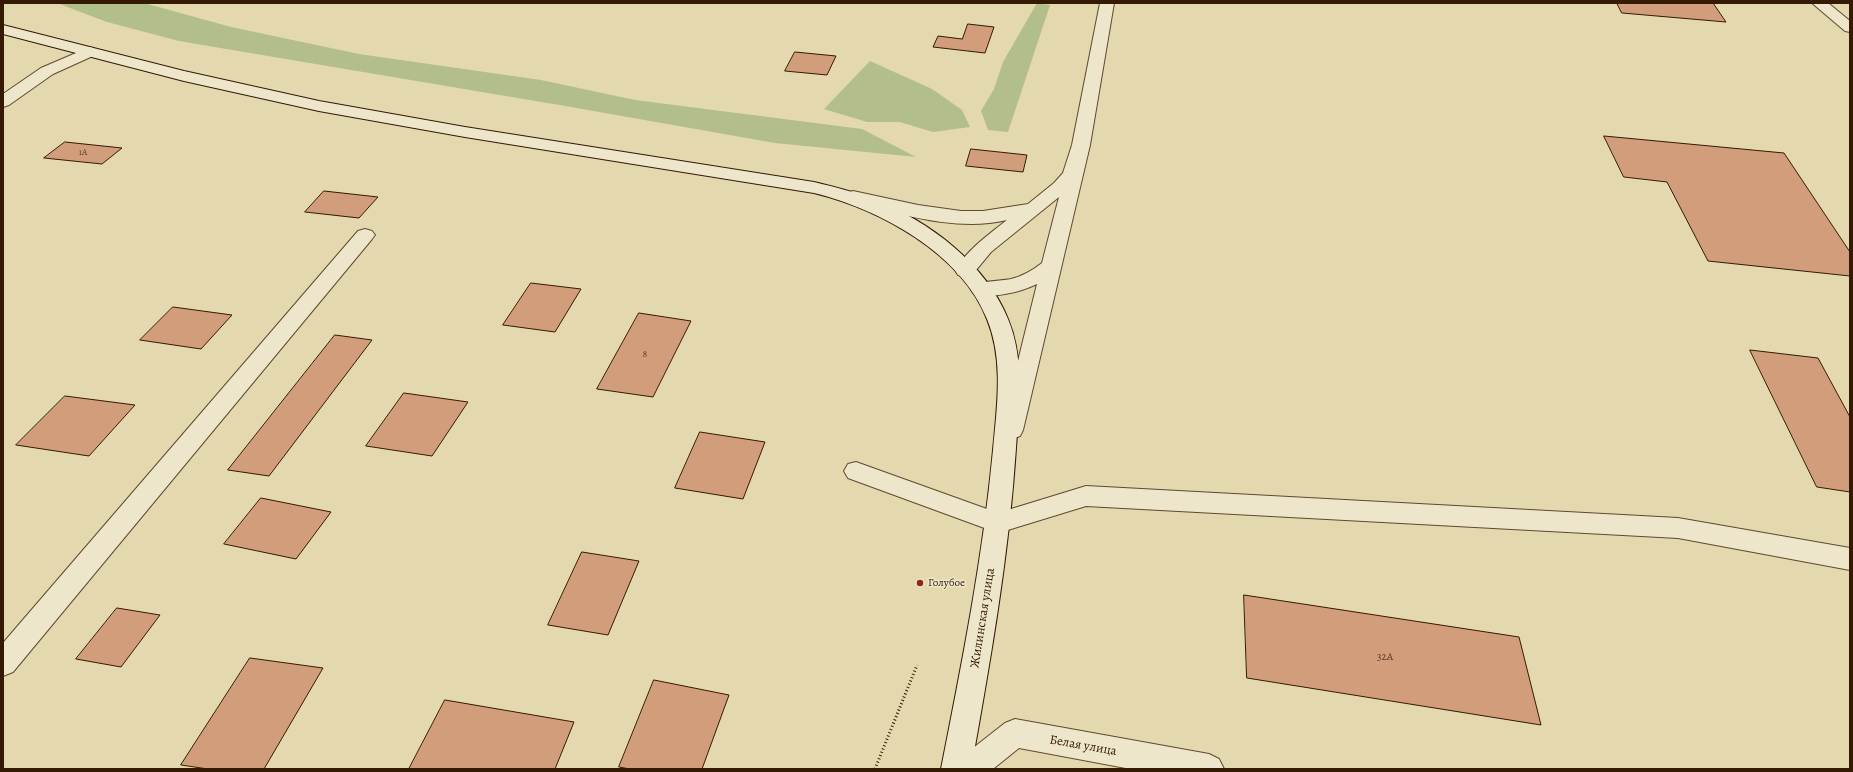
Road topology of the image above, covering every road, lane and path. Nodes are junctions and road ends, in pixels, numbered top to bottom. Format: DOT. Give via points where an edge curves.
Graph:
graph roads {
  1 [pos="1107,3"];
  2 [pos="1819,3"];
  3 [pos="1850,28"];
  4 [pos="3,29"];
  5 [pos="90,52"];
  6 [pos="3,102"];
  7 [pos="1079,151"];
  8 [pos="847,196"];
  9 [pos="1048,197"];
  10 [pos="365,234"];
  11 [pos="1052,266"];
  12 [pos="965,270"];
  13 [pos="981,289"];
  14 [pos="1004,466"];
  15 [pos="856,471"];
  16 [pos="998,523"];
  17 [pos="1850,559"];
  18 [pos="3,663"];
  19 [pos="917,665"];
  20 [pos="875,769"];
  21 [pos="956,769"];
  22 [pos="969,769"];
  23 [pos="1209,769"];
  1 -- 7 [label="street"];
  2 -- 3 [label="street"];
  4 -- 5 [label="street"];
  5 -- 6 [label="street" via="47,71"];
  5 -- 8 [label="street" via="211,83 373,116 786,183"];
  7 -- 9 [label="street" via="1070,174"];
  7 -- 11 [label="street"];
  8 -- 9 [label="street" via="919,211 974,218 1013,214 1032,207"];
  8 -- 12 [label="street" via="898,218 924,235"];
  9 -- 12 [label="street" via="984,248"];
  10 -- 18 [label="street"];
  11 -- 13 [label="street" via="1025,282"];
  11 -- 14 [label="street"];
  12 -- 13 [label="street"];
  13 -- 14 [label="street" via="998,318 1006,346 1009,376"];
  14 -- 16 [label="street, Жилинская улица"];
  15 -- 16 [label="street"];
  16 -- 17 [label="street" via="1086,496 1678,528"];
  16 -- 21 [label="street, Жилинская улица"];
  19 -- 20 [label="path"];
  22 -- 23 [label="street, Белая улица" via="1014,733"];
}
